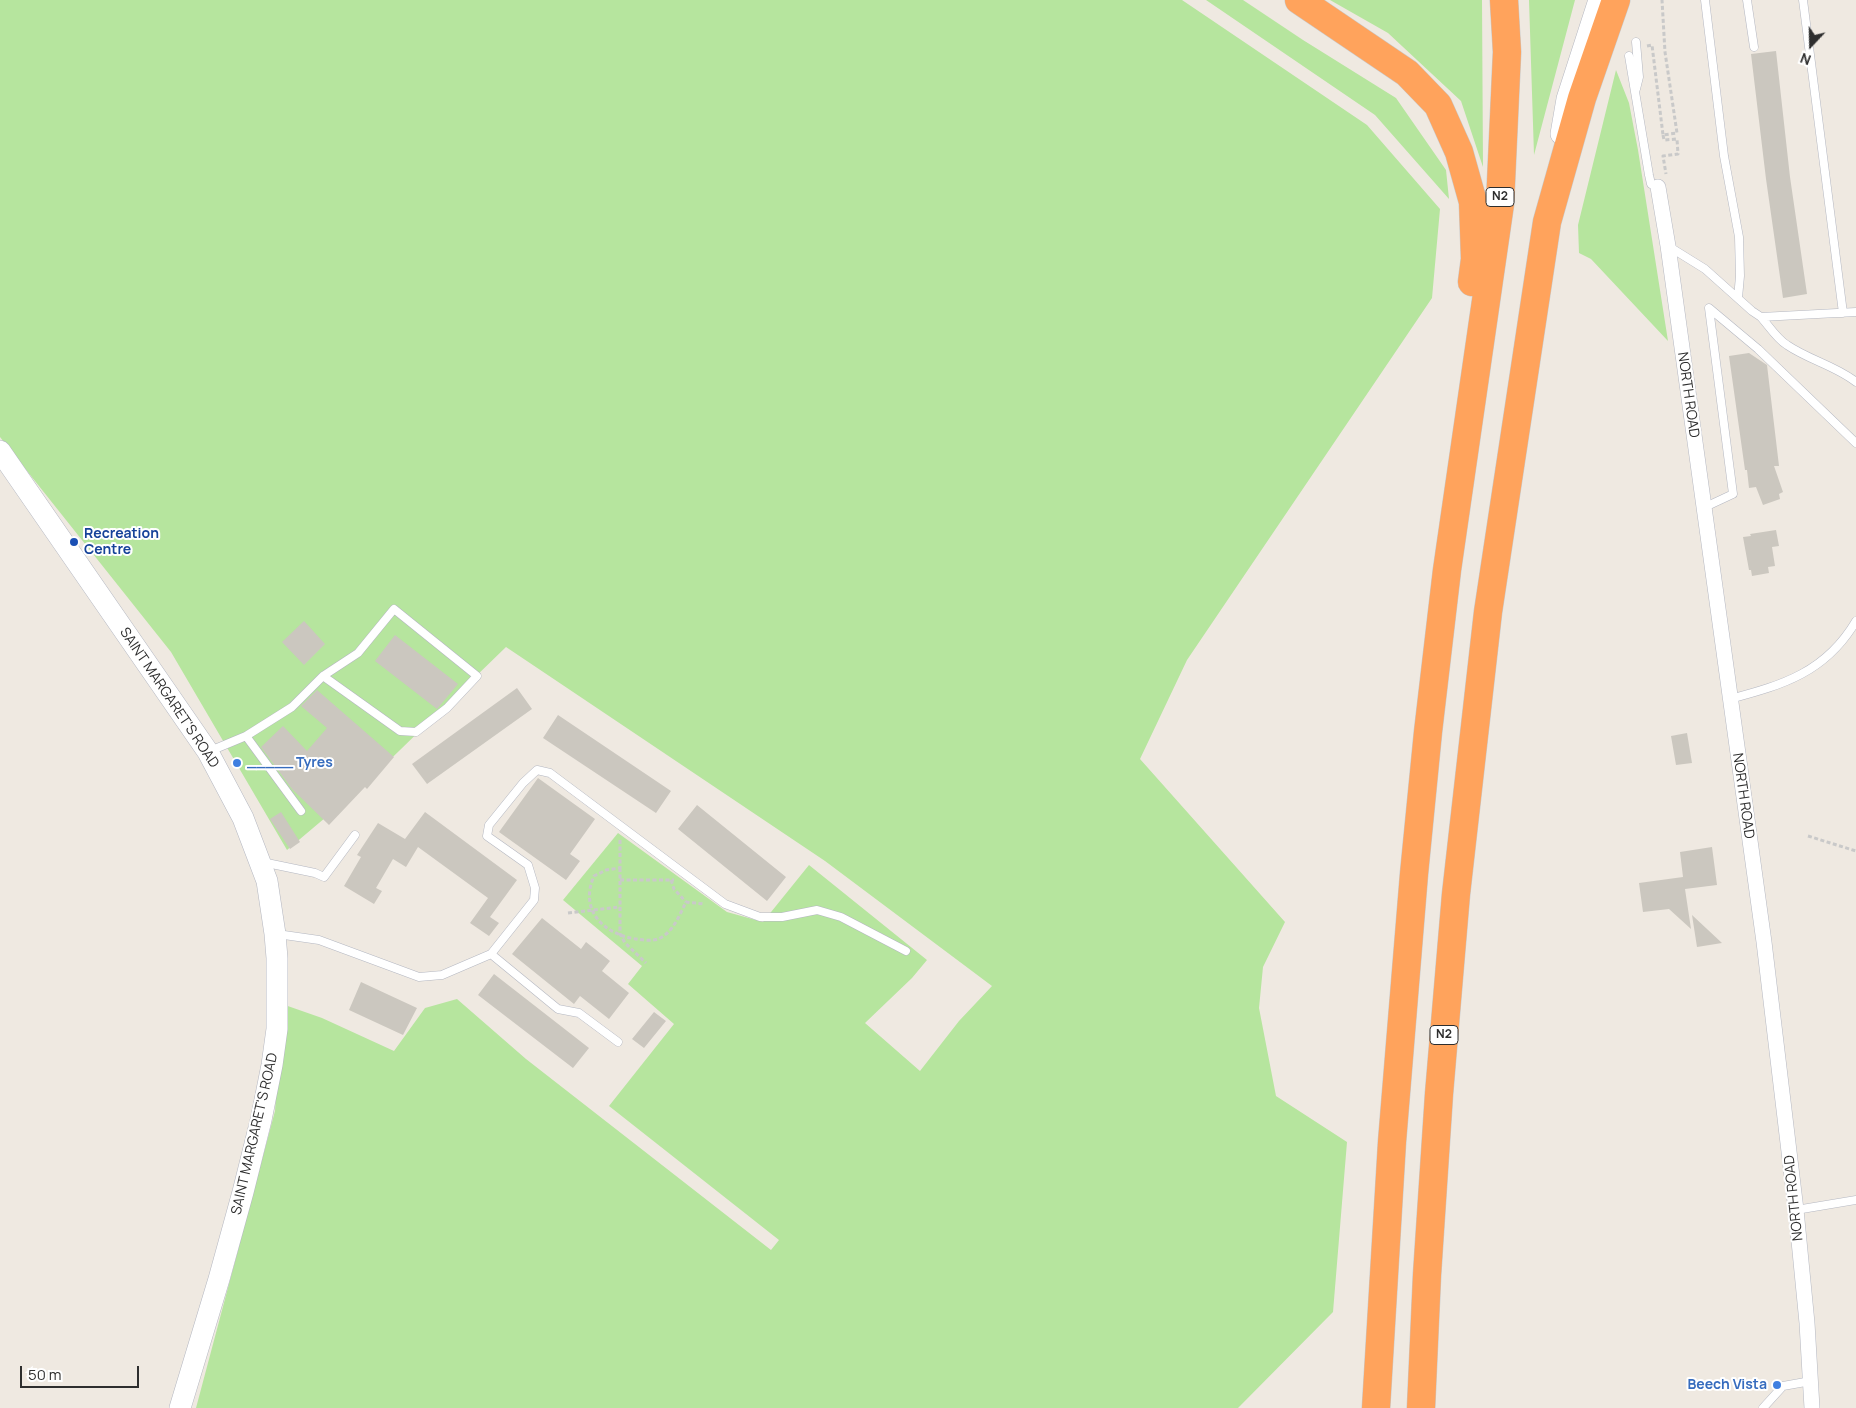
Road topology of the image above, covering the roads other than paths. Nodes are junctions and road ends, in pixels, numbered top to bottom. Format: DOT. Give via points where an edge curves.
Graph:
graph roads {
  1 [pos="1299,0"];
  2 [pos="1504,0"];
  3 [pos="1599,0"];
  4 [pos="1616,0"];
  5 [pos="1705,0"];
  6 [pos="1747,0"];
  7 [pos="1803,0"];
  8 [pos="1638,44"];
  9 [pos="1754,47"];
  10 [pos="1629,56"];
  11 [pos="1635,93"];
  12 [pos="1662,184"];
  13 [pos="1547,222"];
  14 [pos="1668,246"];
  15 [pos="1738,298"];
  16 [pos="1856,312"];
  17 [pos="1843,313"];
  18 [pos="1760,316"];
  19 [pos="1856,382"];
  20 [pos="1856,443"];
  21 [pos="3,461"];
  22 [pos="1703,508"];
  23 [pos="1447,570"];
  24 [pos="1856,621"];
  25 [pos="323,676"];
  26 [pos="1730,699"];
  27 [pos="246,736"];
  28 [pos="208,752"];
  29 [pos="301,811"];
  30 [pos="355,835"];
  31 [pos="260,862"];
  32 [pos="275,934"];
  33 [pos="906,951"];
  34 [pos="491,954"];
  35 [pos="618,1042"];
  36 [pos="1856,1200"];
  37 [pos="1796,1210"];
  38 [pos="1811,1381"];
  39 [pos="180,1408"];
  40 [pos="1376,1408"];
  41 [pos="1421,1408"];
  42 [pos="1763,1408"];
  43 [pos="1812,1408"];
  1 -- 23 [label="highway" via="1407,73 1438,105 1459,152 1473,202 1474,259 1453,445"];
  2 -- 23 [label="highway, N2" via="1507,52 1500,204"];
  3 -- 13 [label="main road" via="1567,99"];
  4 -- 13 [label="highway" via="1582,98"];
  5 -- 15 [label="lane" via="1724,156 1738,237"];
  6 -- 9 [label="lane"];
  7 -- 17 [label="lane"];
  8 -- 11 [label="lane" via="1639,77"];
  10 -- 11 [label="lane"];
  11 -- 12 [label="lane" via="1651,184"];
  12 -- 14 [label="street, NORTH ROAD"];
  13 -- 41 [label="highway, N2" via="1488,612 1457,884 1439,1094"];
  14 -- 15 [label="lane" via="1705,269"];
  14 -- 22 [label="street, NORTH ROAD"];
  15 -- 18 [label="lane"];
  16 -- 17 [label="lane"];
  17 -- 18 [label="lane"];
  18 -- 19 [label="lane" via="1785,344"];
  20 -- 22 [label="lane" via="1710,308 1733,494"];
  21 -- 28 [label="main road, SAINT MARGARET'S ROAD"];
  22 -- 26 [label="street, NORTH ROAD"];
  23 -- 40 [label="highway, N2" via="1414,874 1392,1142"];
  24 -- 26 [label="lane" via="1836,648 1810,670 1774,687"];
  25 -- 25 [label="lane" via="400,731 416,732 447,708 477,676 394,609 358,653"];
  25 -- 27 [label="lane" via="292,707"];
  26 -- 37 [label="street, NORTH ROAD" via="1764,942"];
  27 -- 28 [label="lane"];
  27 -- 29 [label="lane"];
  28 -- 31 [label="main road, SAINT MARGARET'S ROAD" via="243,818"];
  30 -- 31 [label="lane" via="324,878 315,873"];
  31 -- 32 [label="main road, SAINT MARGARET'S ROAD" via="267,881"];
  32 -- 34 [label="lane" via="319,940 419,977 442,975"];
  32 -- 39 [label="main road, SAINT MARGARET'S ROAD" via="278,1029 265,1102 229,1244"];
  33 -- 34 [label="lane" via="841,917 817,910 782,917 760,917 725,904 550,773 537,770 522,783 490,825 487,836 528,865 536,888 534,900"];
  34 -- 35 [label="lane" via="558,1009 579,1013"];
  36 -- 37 [label="lane"];
  37 -- 38 [label="street, NORTH ROAD"];
  38 -- 42 [label="lane" via="1783,1386"];
  38 -- 43 [label="street, NORTH ROAD"];
}
